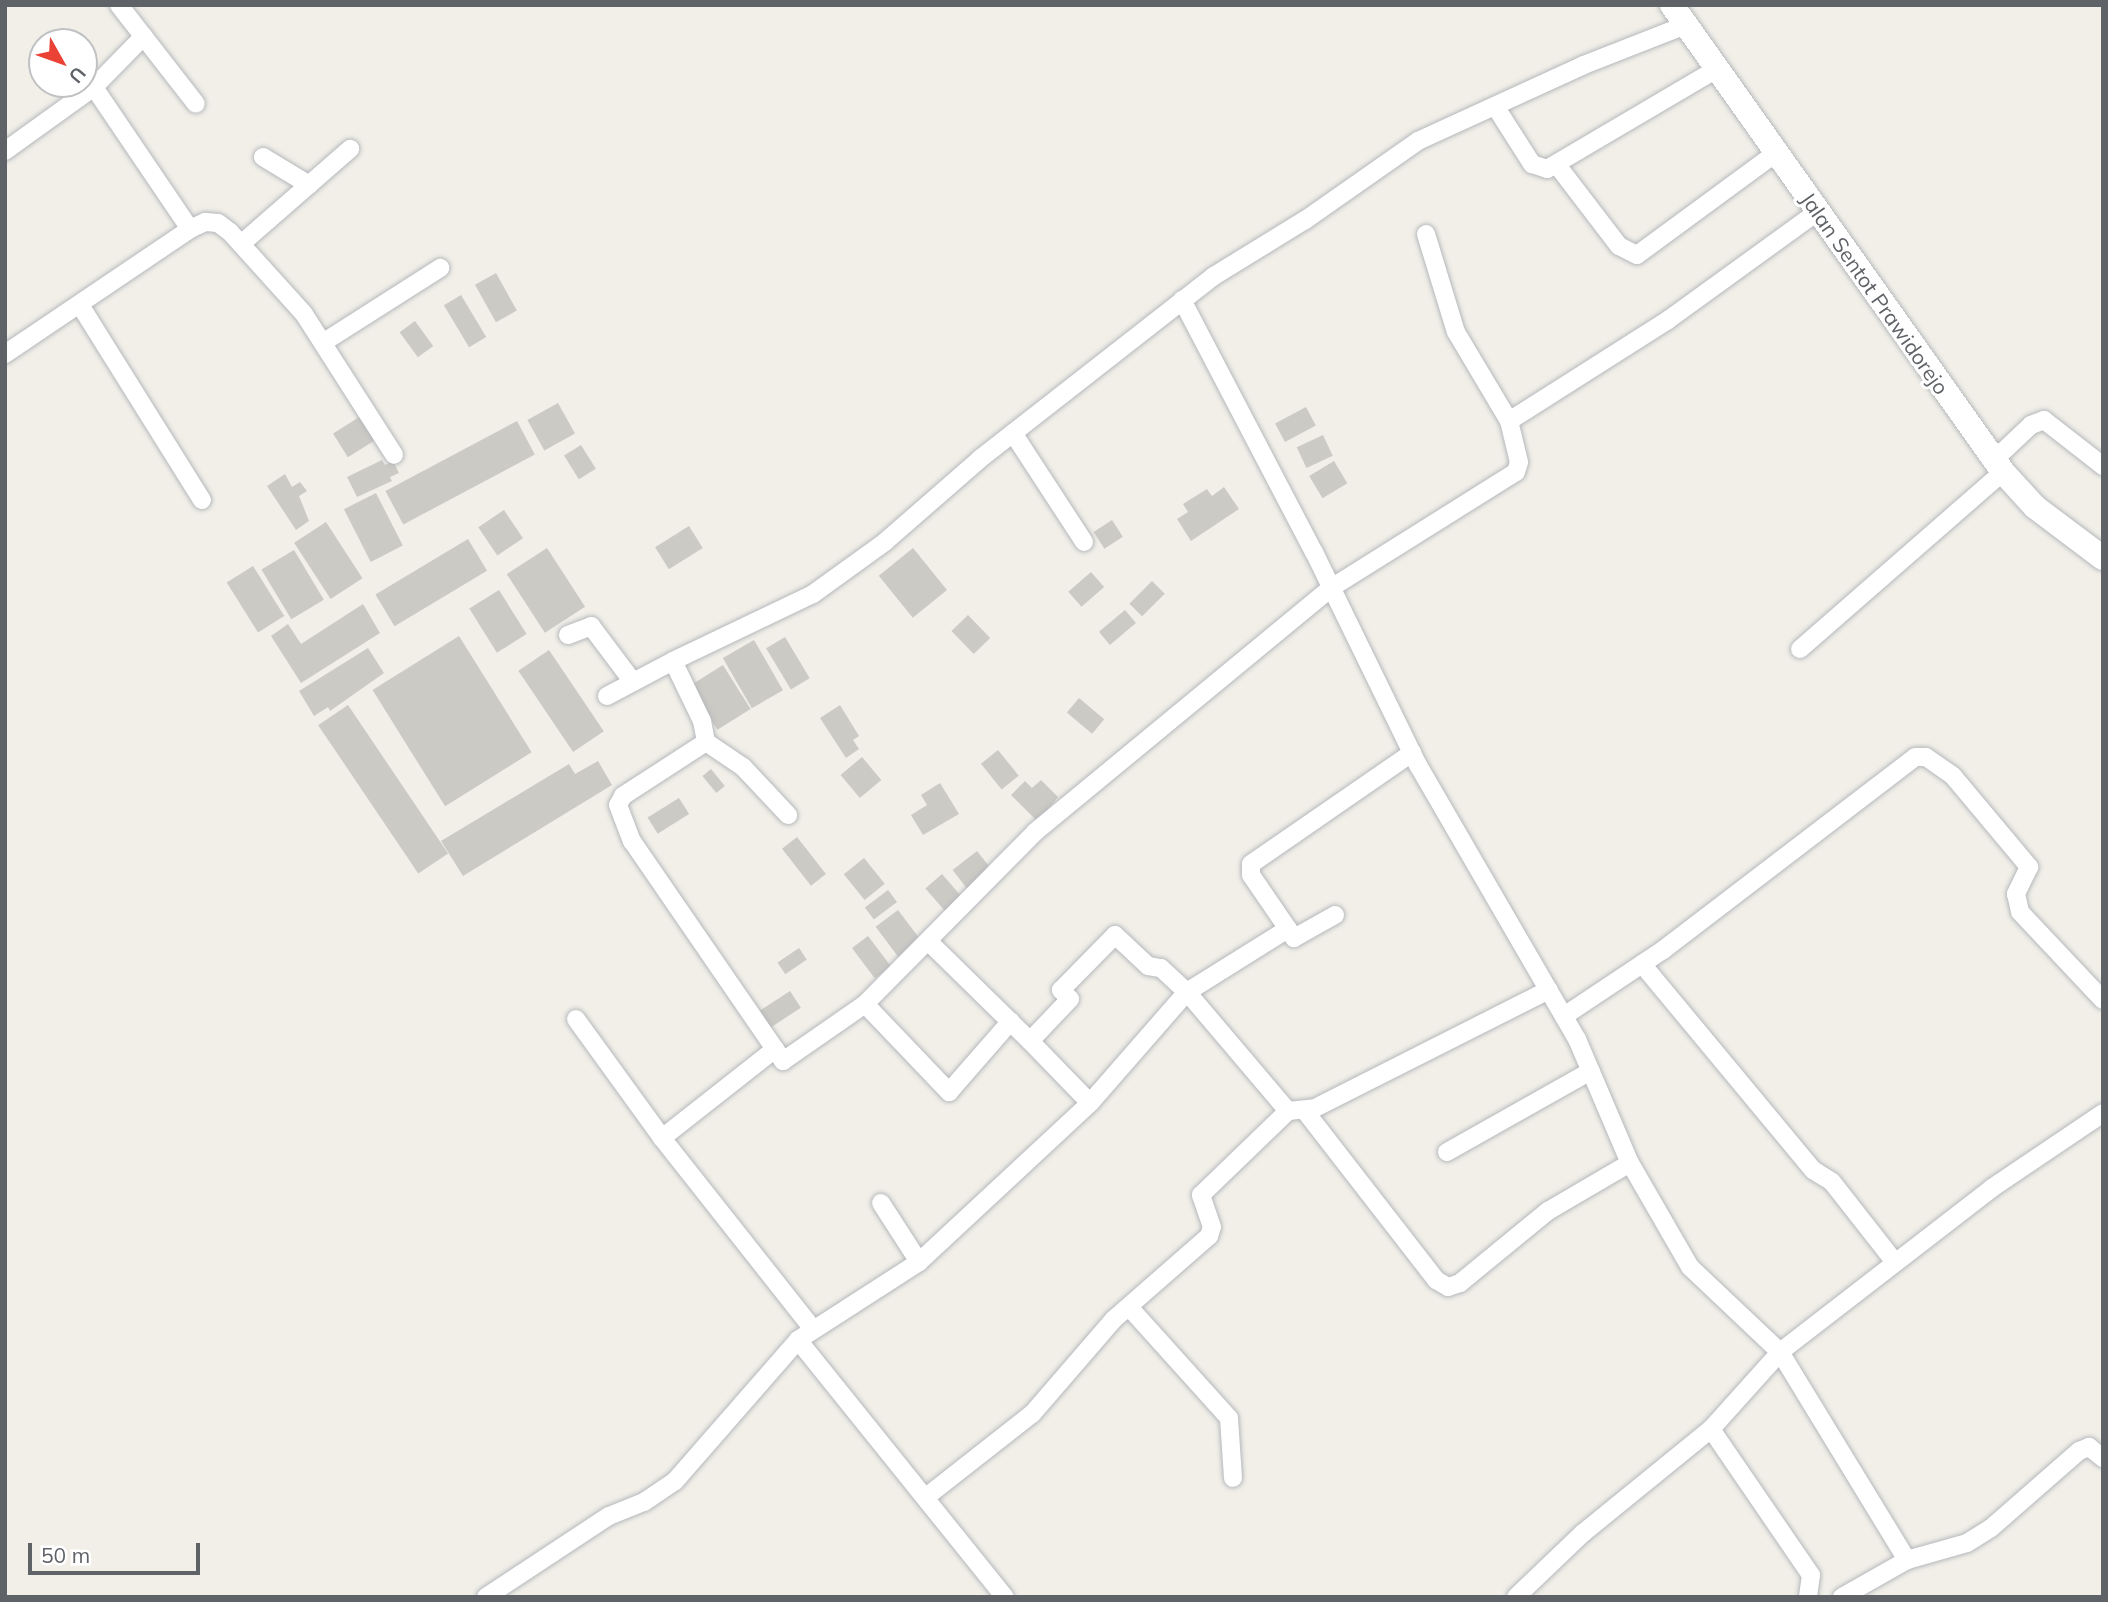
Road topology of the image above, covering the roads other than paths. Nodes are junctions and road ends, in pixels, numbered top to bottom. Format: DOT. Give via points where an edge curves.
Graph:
graph roads {
  1 [pos="119,5"];
  2 [pos="1679,15"];
  3 [pos="144,36"];
  4 [pos="1717,69"];
  5 [pos="98,83"];
  6 [pos="98,93"];
  7 [pos="79,98"];
  8 [pos="196,104"];
  9 [pos="1495,106"];
  10 [pos="350,149"];
  11 [pos="5,151"];
  12 [pos="1777,152"];
  13 [pos="263,158"];
  14 [pos="1557,165"];
  15 [pos="309,185"];
  16 [pos="1817,212"];
  17 [pos="190,229"];
  18 [pos="1426,234"];
  19 [pos="241,244"];
  20 [pos="440,268"];
  21 [pos="1182,300"];
  22 [pos="80,305"];
  23 [pos="324,342"];
  24 [pos="5,354"];
  25 [pos="1509,421"];
  26 [pos="1013,433"];
  27 [pos="394,455"];
  28 [pos="2002,459"];
  29 [pos="2103,466"];
  30 [pos="202,500"];
  31 [pos="1084,542"];
  32 [pos="2103,558"];
  33 [pos="1331,587"];
  34 [pos="568,635"];
  35 [pos="1800,649"];
  36 [pos="673,661"];
  37 [pos="633,682"];
  38 [pos="607,696"];
  39 [pos="706,741"];
  40 [pos="1412,753"];
  41 [pos="788,815"];
  42 [pos="1335,915"];
  43 [pos="1288,929"];
  44 [pos="930,943"];
  45 [pos="1642,964"];
  46 [pos="1549,990"];
  47 [pos="1187,992"];
  48 [pos="2103,1000"];
  49 [pos="865,1004"];
  50 [pos="1564,1016"];
  51 [pos="576,1019"];
  52 [pos="1011,1021"];
  53 [pos="1030,1041"];
  54 [pos="775,1049"];
  55 [pos="1591,1071"];
  56 [pos="1090,1103"];
  57 [pos="1297,1111"];
  58 [pos="2103,1112"];
  59 [pos="663,1138"];
  60 [pos="1447,1152"];
  61 [pos="1630,1163"];
  62 [pos="881,1203"];
  63 [pos="1894,1261"];
  64 [pos="919,1262"];
  65 [pos="1129,1307"];
  66 [pos="805,1334"];
  67 [pos="1780,1352"];
  68 [pos="1711,1429"];
  69 [pos="2103,1458"];
  70 [pos="1233,1478"];
  71 [pos="926,1497"];
  72 [pos="1907,1560"];
  73 [pos="486,1597"];
  74 [pos="1005,1597"];
  75 [pos="1516,1597"];
  76 [pos="1808,1597"];
  77 [pos="1842,1597"];
  1 -- 3 [label="street"];
  2 -- 4 [label="main road, Jalan Sentot Prawidorejo"];
  2 -- 9 [label="street"];
  3 -- 5 [label="street"];
  3 -- 8 [label="street"];
  4 -- 12 [label="main road, Jalan Sentot Prawidorejo"];
  4 -- 14 [label="street"];
  6 -- 17 [label="street"];
  7 -- 11 [label="street"];
  9 -- 14 [label="street" via="1532,164 1546,169"];
  9 -- 21 [label="street" via="1418,141"];
  10 -- 15 [label="street"];
  12 -- 14 [label="street" via="1637,255 1619,246"];
  12 -- 16 [label="main road, Jalan Sentot Prawidorejo"];
  13 -- 15 [label="street"];
  15 -- 19 [label="street"];
  16 -- 25 [label="street" via="1668,320"];
  16 -- 28 [label="main road, Jalan Sentot Prawidorejo"];
  17 -- 19 [label="street" via="205,222 218,223"];
  17 -- 22 [label="street"];
  18 -- 25 [label="street" via="1456,332"];
  19 -- 23 [label="street"];
  20 -- 23 [label="street"];
  21 -- 26 [label="street"];
  21 -- 33 [label="street"];
  22 -- 24 [label="street"];
  22 -- 30 [label="street"];
  23 -- 27 [label="street"];
  25 -- 33 [label="street" via="1519,462 1516,472"];
  26 -- 31 [label="street"];
  26 -- 36 [label="street" via="886,542 813,594"];
  28 -- 29 [label="street" via="2031,425 2044,420"];
  28 -- 32 [label="main road, Jalan Sentot Prawidorejo" via="2035,507"];
  28 -- 35 [label="street"];
  33 -- 40 [label="street"];
  33 -- 44 [label="street" via="1035,832"];
  34 -- 37 [label="street" via="592,626"];
  36 -- 37 [label="street"];
  36 -- 39 [label="street" via="702,721"];
  37 -- 38 [label="street"];
  39 -- 41 [label="street" via="743,767"];
  39 -- 54 [label="street" via="623,796 618,805 632,841"];
  40 -- 43 [label="street" via="1251,864 1251,875"];
  40 -- 46 [label="street"];
  42 -- 43 [label="street" via="1294,938"];
  43 -- 47 [label="street"];
  44 -- 49 [label="street"];
  44 -- 52 [label="street"];
  45 -- 48 [label="street" via="1879,781 1914,757 1926,757 1953,776 2029,867 2016,894 2020,912"];
  45 -- 50 [label="street"];
  45 -- 63 [label="street" via="1813,1170 1832,1182"];
  46 -- 50 [label="street"];
  46 -- 57 [label="street"];
  47 -- 53 [label="street" via="1161,968 1148,967 1115,936 1061,990 1070,999"];
  47 -- 56 [label="street"];
  47 -- 57 [label="street"];
  49 -- 52 [label="street" via="949,1092 970,1071 976,1055"];
  49 -- 54 [label="street" via="796,1056 783,1061"];
  50 -- 55 [label="street"];
  51 -- 59 [label="street"];
  52 -- 53 [label="street"];
  53 -- 56 [label="street"];
  54 -- 59 [label="street"];
  55 -- 60 [label="street"];
  55 -- 61 [label="street"];
  56 -- 64 [label="street"];
  57 -- 61 [label="street" via="1436,1280 1448,1287 1460,1283 1548,1211"];
  57 -- 65 [label="street" via="1201,1195 1211,1233"];
  58 -- 63 [label="street"];
  59 -- 66 [label="street"];
  61 -- 67 [label="street" via="1690,1267"];
  62 -- 64 [label="street"];
  63 -- 67 [label="street"];
  64 -- 66 [label="street"];
  65 -- 70 [label="street" via="1228,1418"];
  65 -- 71 [label="street" via="1032,1414"];
  66 -- 71 [label="street"];
  66 -- 73 [label="street" via="675,1481 644,1502 608,1516"];
  67 -- 68 [label="street"];
  67 -- 72 [label="street"];
  68 -- 75 [label="street" via="1583,1533"];
  68 -- 76 [label="street" via="1811,1575"];
  69 -- 72 [label="street" via="2089,1447 2079,1451 1991,1528 1967,1543"];
  71 -- 74 [label="street"];
  72 -- 77 [label="street"];
}
